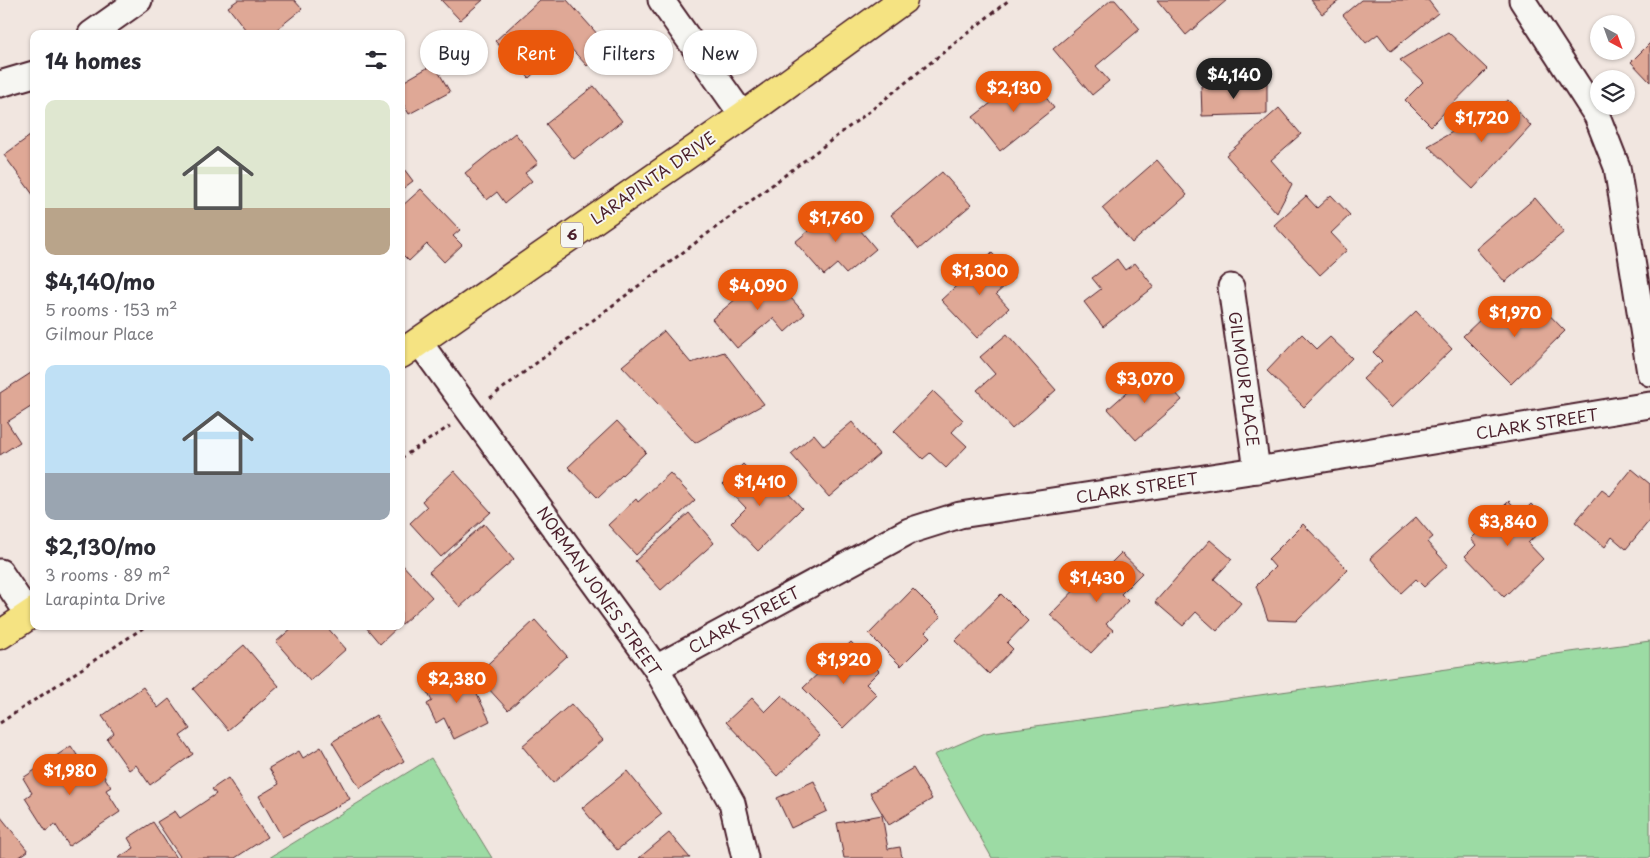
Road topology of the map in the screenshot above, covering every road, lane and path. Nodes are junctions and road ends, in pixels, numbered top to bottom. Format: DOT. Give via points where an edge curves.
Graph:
graph roads {
  1 [pos="139,0"];
  2 [pos="662,0"];
  3 [pos="903,0"];
  4 [pos="1009,0"];
  5 [pos="1522,0"];
  6 [pos="96,30"];
  7 [pos="30,75"];
  8 [pos="0,84"];
  9 [pos="743,116"];
  10 [pos="1230,287"];
  11 [pos="410,348"];
  12 [pos="1650,373"];
  13 [pos="1650,405"];
  14 [pos="471,412"];
  15 [pos="405,455"];
  16 [pos="1257,470"];
  17 [pos="0,572"];
  18 [pos="30,612"];
  19 [pos="30,614"];
  20 [pos="140,630"];
  21 [pos="0,636"];
  22 [pos="656,668"];
  23 [pos="0,723"];
  24 [pos="745,858"];
  1 -- 6 [label="street"];
  2 -- 9 [label="street"];
  3 -- 9 [label="main road, LARAPINTA DRIVE / 6"];
  4 -- 14 [label="path" via="870,111"];
  5 -- 12 [label="street" via="1597,116 1617,167"];
  7 -- 8 [label="street"];
  9 -- 11 [label="main road, LARAPINTA DRIVE / 6"];
  10 -- 16 [label="street, GILMOUR PLACE"];
  11 -- 14 [label="street, NORMAN JONES STREET"];
  13 -- 16 [label="street, CLARK STREET"];
  14 -- 15 [label="path"];
  14 -- 22 [label="street, NORMAN JONES STREET"];
  16 -- 22 [label="street, CLARK STREET" via="960,515 909,531"];
  17 -- 18 [label="street"];
  19 -- 21 [label="main road"];
  20 -- 23 [label="path"];
  22 -- 24 [label="street, NORMAN JONES STREET" via="732,803"];
}
